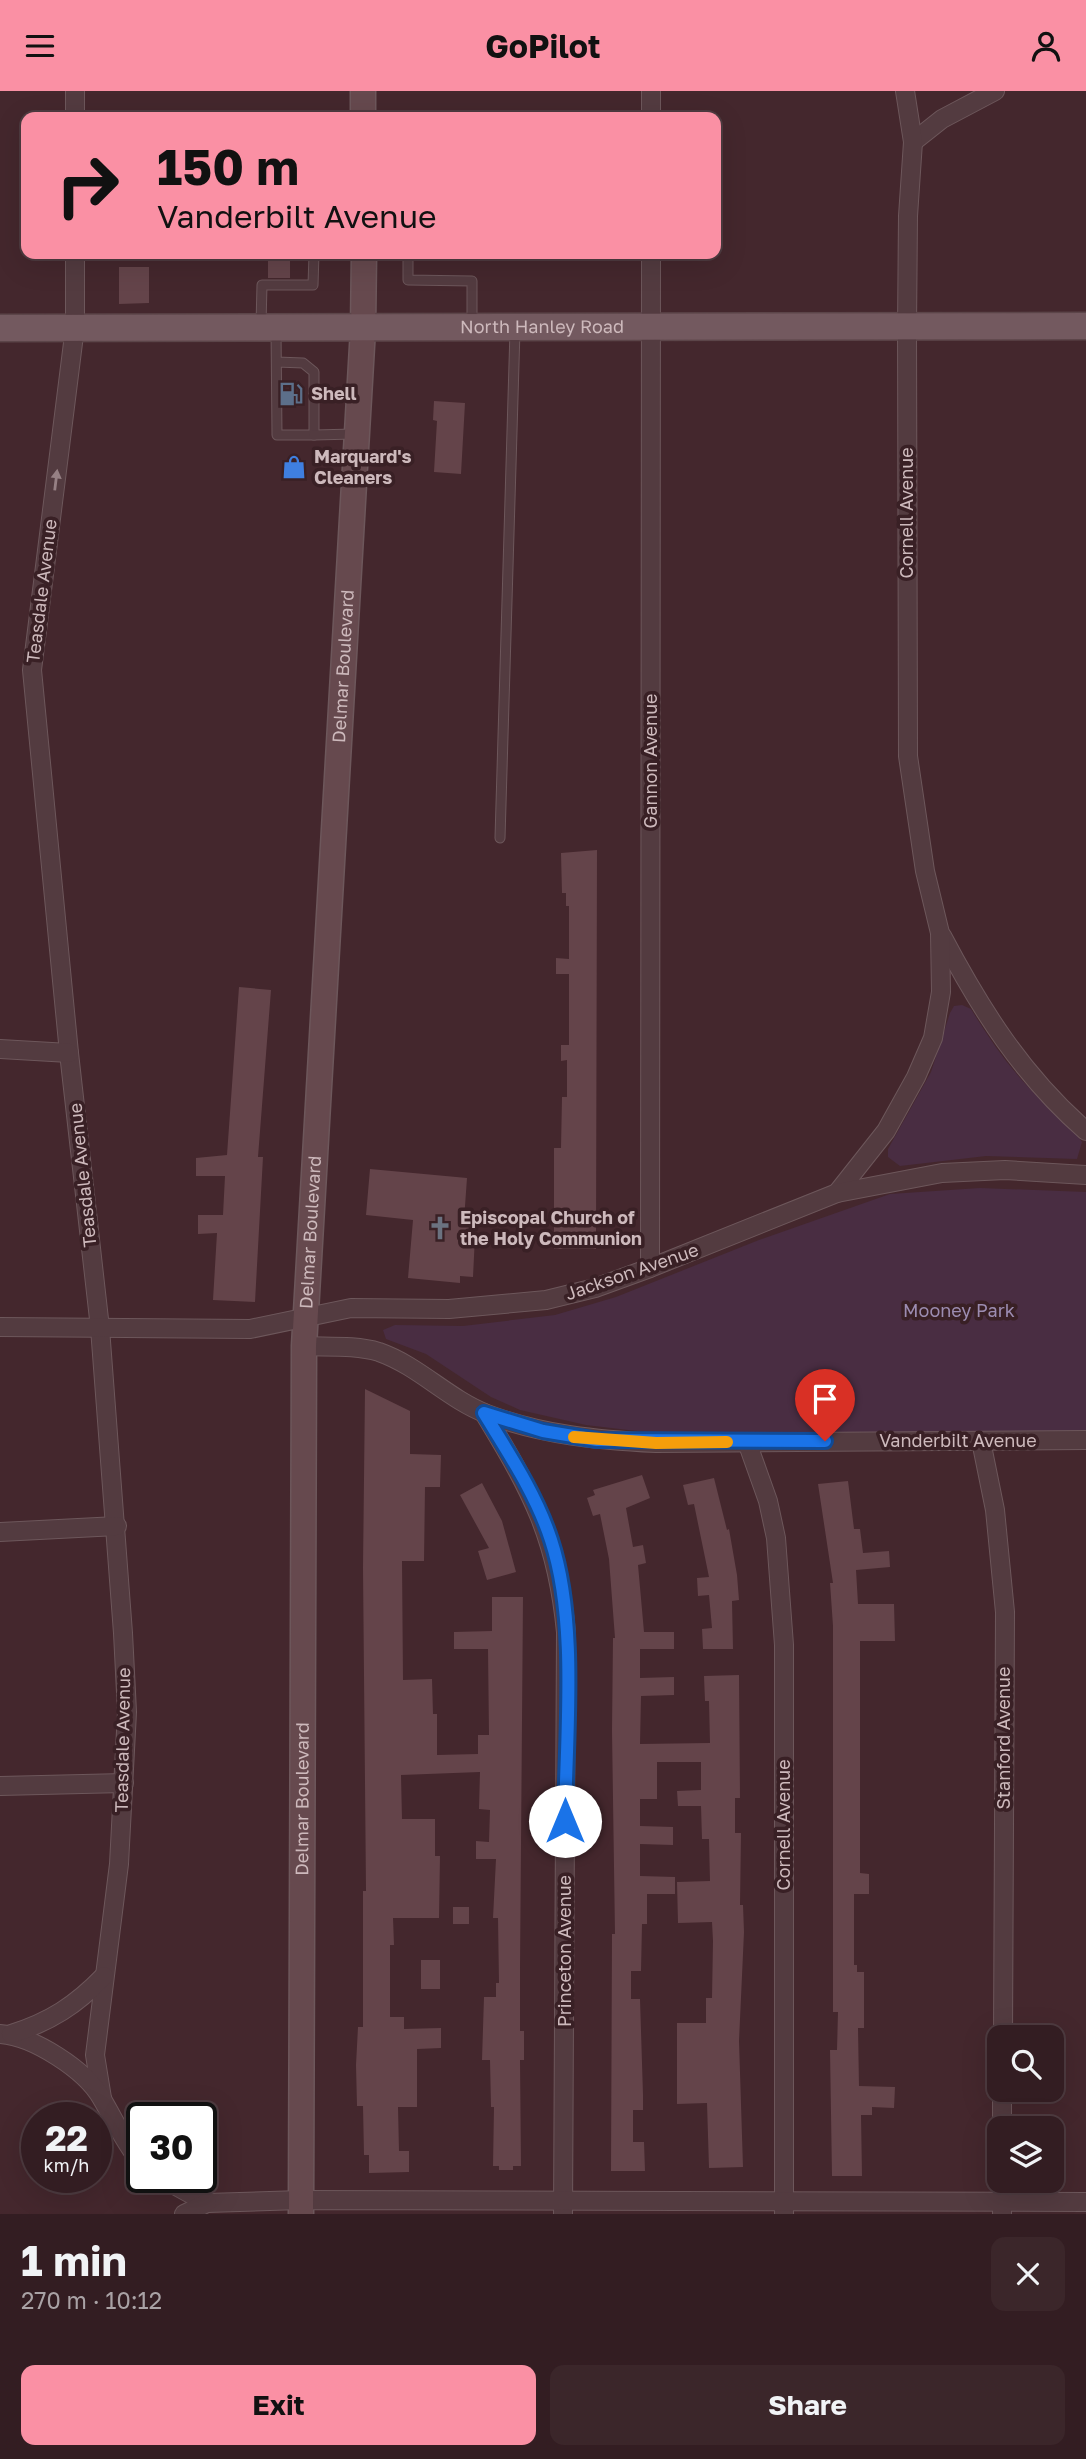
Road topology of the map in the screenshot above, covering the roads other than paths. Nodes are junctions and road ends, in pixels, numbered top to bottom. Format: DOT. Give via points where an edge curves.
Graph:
graph roads {
  1 [pos="75,91"];
  2 [pos="363,91"];
  3 [pos="651,91"];
  4 [pos="905,91"];
  5 [pos="995,91"];
  6 [pos="75,112"];
  7 [pos="363,112"];
  8 [pos="651,112"];
  9 [pos="913,142"];
  10 [pos="75,259"];
  11 [pos="314,259"];
  12 [pos="364,259"];
  13 [pos="408,259"];
  14 [pos="651,259"];
  15 [pos="1086,326"];
  16 [pos="75,327"];
  17 [pos="907,327"];
  18 [pos="0,328"];
  19 [pos="268,328"];
  20 [pos="472,328"];
  21 [pos="515,328"];
  22 [pos="651,328"];
  23 [pos="363,329"];
  24 [pos="277,362"];
  25 [pos="357,434"];
  26 [pos="314,435"];
  27 [pos="500,838"];
  28 [pos="940,933"];
  29 [pos="0,1049"];
  30 [pos="69,1053"];
  31 [pos="1086,1131"];
  32 [pos="1086,1175"];
  33 [pos="837,1193"];
  34 [pos="650,1268"];
  35 [pos="305,1317"];
  36 [pos="0,1328"];
  37 [pos="100,1328"];
  38 [pos="304,1346"];
  39 [pos="484,1413"];
  40 [pos="1086,1440"];
  41 [pos="981,1441"];
  42 [pos="747,1442"];
  43 [pos="117,1526"];
  44 [pos="0,1532"];
  45 [pos="124,1783"];
  46 [pos="0,1786"];
  47 [pos="104,1976"];
  48 [pos="1003,2025"];
  49 [pos="4,2034"];
  50 [pos="102,2098"];
  51 [pos="126,2141"];
  52 [pos="189,2193"];
  53 [pos="1086,2202"];
  54 [pos="207,2203"];
  55 [pos="301,2207"];
  56 [pos="563,2207"];
  57 [pos="784,2207"];
  58 [pos="1002,2208"];
  59 [pos="184,2214"];
  1 -- 6 [label="street"];
  2 -- 7 [label="main road"];
  3 -- 8 [label="street"];
  4 -- 9 [label="street, Cornell Avenue"];
  5 -- 9 [label="street" via="942,119"];
  9 -- 17 [label="street, Cornell Avenue"];
  10 -- 16 [label="street, Teasdale Avenue"];
  11 -- 19 [label="lane" via="313,285 262,285"];
  12 -- 23 [label="main road, Delmar Boulevard"];
  13 -- 20 [label="lane" via="408,280 472,281"];
  14 -- 22 [label="street, Gannon Avenue"];
  15 -- 17 [label="main road, North Hanley Road"];
  16 -- 18 [label="main road, North Hanley Road"];
  16 -- 19 [label="main road, North Hanley Road"];
  30 -- 16 [label="street, Teasdale Avenue, one-way" via="32,670"];
  17 -- 22 [label="main road, North Hanley Road"];
  17 -- 28 [label="street, Cornell Avenue" via="908,756 925,871"];
  19 -- 23 [label="main road, North Hanley Road"];
  19 -- 24 [label="lane"];
  20 -- 21 [label="main road, North Hanley Road"];
  20 -- 23 [label="main road, North Hanley Road"];
  21 -- 22 [label="main road, North Hanley Road"];
  21 -- 27 [label="lane"];
  22 -- 34 [label="street, Gannon Avenue"];
  23 -- 25 [label="main road, Delmar Boulevard"];
  24 -- 26 [label="lane" via="303,363 314,372 310,387"];
  24 -- 26 [label="lane" via="281,413 276,435"];
  25 -- 26 [label="lane"];
  25 -- 35 [label="main road, Delmar Boulevard"];
  28 -- 31 [label="street, Cornell Avenue" via="977,1002 1019,1063"];
  28 -- 33 [label="street, Cornell Avenue" via="941,992 933,1038 886,1131"];
  29 -- 30 [label="street"];
  30 -- 37 [label="street, Teasdale Avenue"];
  32 -- 33 [label="street, Jackson Avenue" via="1004,1170 942,1173"];
  33 -- 34 [label="street, Jackson Avenue"];
  34 -- 35 [label="street, Jackson Avenue" via="595,1289 546,1300 449,1309 351,1308"];
  35 -- 37 [label="street, Jackson Avenue" via="250,1329"];
  35 -- 38 [label="main road, Delmar Boulevard"];
  36 -- 37 [label="street, Jackson Avenue"];
  37 -- 43 [label="street, Teasdale Avenue"];
  38 -- 39 [label="street, Vanderbilt Avenue" via="377,1352 404,1363"];
  38 -- 55 [label="main road, Delmar Boulevard"];
  39 -- 42 [label="street, Vanderbilt Avenue" via="543,1431 597,1440"];
  39 -- 56 [label="street, Princeton Avenue" via="527,1484 551,1540 562,1591 566,1632"];
  40 -- 41 [label="street, Vanderbilt Avenue"];
  41 -- 42 [label="street, Vanderbilt Avenue"];
  41 -- 48 [label="street, Stanford Avenue" via="995,1510 1005,1612"];
  42 -- 57 [label="street, Cornell Avenue" via="776,1538 784,1645"];
  43 -- 44 [label="street"];
  43 -- 45 [label="street, Teasdale Avenue" via="127,1712"];
  45 -- 46 [label="street"];
  45 -- 47 [label="street, Teasdale Avenue"];
  47 -- 49 [label="street" via="63,2013"];
  47 -- 50 [label="street, Teasdale Avenue" via="94,2055"];
  49 -- 50 [label="street" via="30,2040 54,2054"];
  50 -- 51 [label="street"];
  52 -- 54 [label="street"];
  53 -- 58 [label="street"];
  54 -- 55 [label="street"];
  54 -- 59 [label="street"];
  55 -- 56 [label="street"];
  56 -- 57 [label="street"];
  57 -- 58 [label="street"];
}
